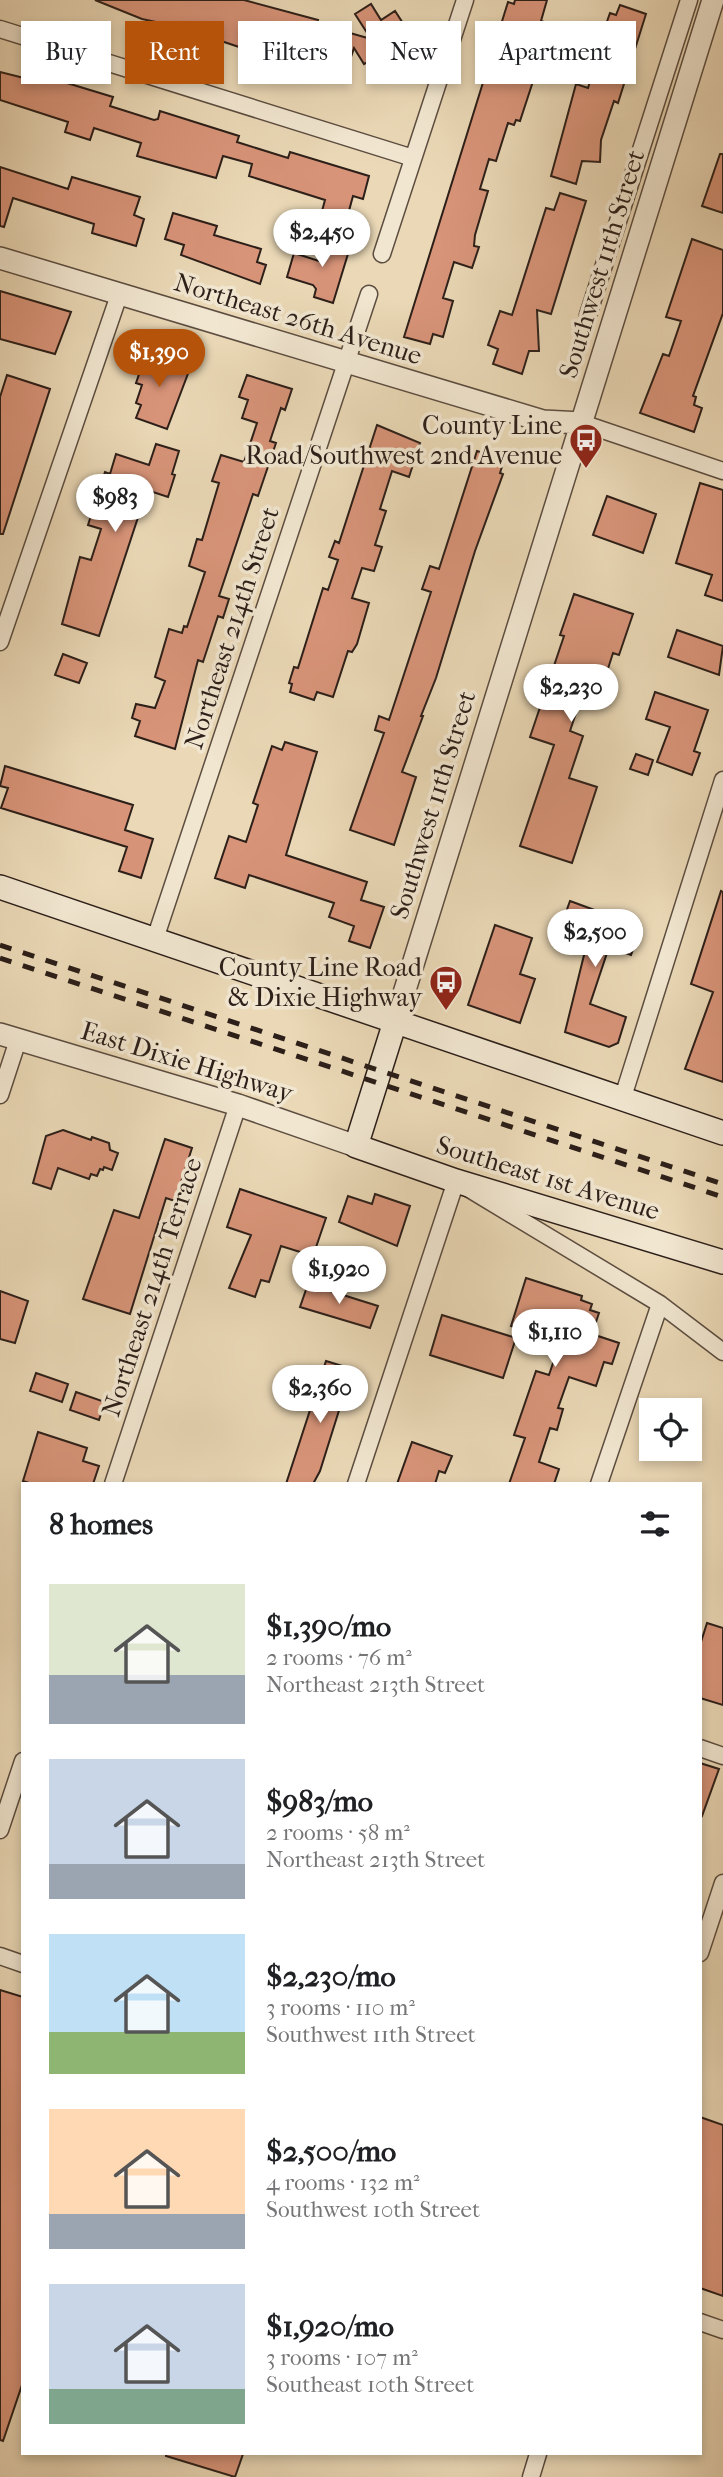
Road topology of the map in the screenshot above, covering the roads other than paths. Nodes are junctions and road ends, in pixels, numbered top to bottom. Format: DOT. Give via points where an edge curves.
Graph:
graph roads {
  1 [pos="465,0"];
  2 [pos="689,0"];
  3 [pos="716,4"];
  4 [pos="0,29"];
  5 [pos="413,158"];
  6 [pos="382,254"];
  7 [pos="0,258"];
  8 [pos="369,294"];
  9 [pos="119,295"];
  10 [pos="588,315"];
  11 [pos="346,363"];
  12 [pos="582,423"];
  13 [pos="723,471"];
  14 [pos="0,642"];
  15 [pos="723,780"];
  16 [pos="0,887"];
  17 [pos="155,939"];
  18 [pos="395,1022"];
  19 [pos="9,1037"];
  20 [pos="0,1095"];
  21 [pos="622,1100"];
  22 [pos="238,1105"];
  23 [pos="723,1133"];
  24 [pos="356,1146"];
  25 [pos="456,1181"];
  26 [pos="723,1262"];
  27 [pos="660,1304"];
  28 [pos="723,1352"];
  29 [pos="114,1482"];
  30 [pos="357,1482"];
  31 [pos="600,1482"];
  32 [pos="702,1749"];
  33 [pos="723,1756"];
  34 [pos="21,1767"];
  35 [pos="0,1830"];
  36 [pos="723,1883"];
  37 [pos="702,1947"];
  38 [pos="0,1956"];
  39 [pos="21,1963"];
  40 [pos="702,2323"];
  41 [pos="723,2330"];
  42 [pos="538,2455"];
  43 [pos="531,2477"];
  1 -- 5 [label="street"];
  2 -- 10 [label="street"];
  3 -- 12 [label="street, Southwest 11th Street"];
  4 -- 5 [label="street"];
  5 -- 6 [label="street"];
  7 -- 9 [label="street, Northeast 26th Avenue"];
  8 -- 11 [label="street, Northeast 214th Street"];
  9 -- 11 [label="street, Northeast 26th Avenue"];
  9 -- 14 [label="street"];
  11 -- 12 [label="street, Northeast 26th Avenue" via="543,421"];
  11 -- 17 [label="street, Northeast 214th Street"];
  12 -- 13 [label="street"];
  12 -- 18 [label="street, Southwest 11th Street"];
  15 -- 21 [label="street"];
  16 -- 17 [label="main road"];
  17 -- 18 [label="main road"];
  18 -- 21 [label="main road"];
  18 -- 24 [label="main road, Southwest 11th Street"];
  19 -- 20 [label="street"];
  19 -- 22 [label="street, East Dixie Highway"];
  21 -- 23 [label="main road"];
  22 -- 24 [label="street, East Dixie Highway"];
  22 -- 29 [label="street, Northeast 214th Terrace"];
  24 -- 25 [label="main road, Southeast 1st Avenue"];
  25 -- 26 [label="main road, Southeast 1st Avenue"];
  25 -- 27 [label="street"];
  25 -- 30 [label="street"];
  27 -- 28 [label="street"];
  27 -- 31 [label="street"];
  32 -- 33 [label="street"];
  34 -- 35 [label="street"];
  36 -- 37 [label="street"];
  38 -- 39 [label="street"];
  40 -- 41 [label="street"];
  42 -- 43 [label="street"];
}
